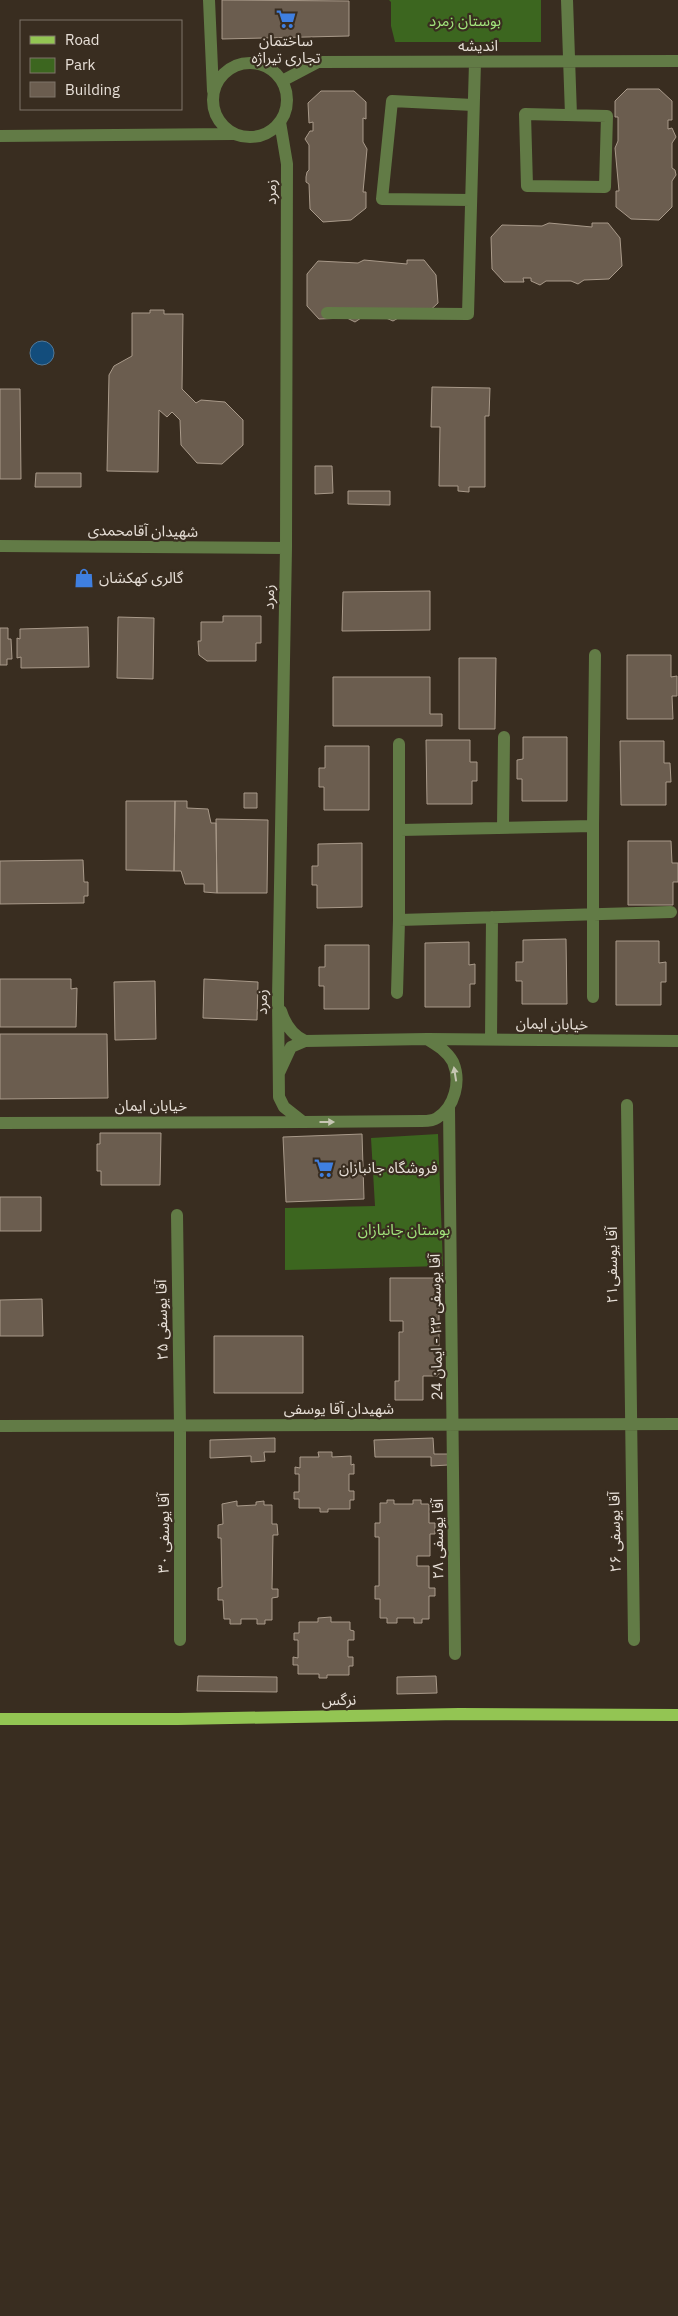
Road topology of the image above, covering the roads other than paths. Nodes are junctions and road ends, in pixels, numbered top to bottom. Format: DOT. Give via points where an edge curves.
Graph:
graph roads {
  1 [pos="209,0"];
  2 [pos="567,0"];
  3 [pos="678,61"];
  4 [pos="474,62"];
  5 [pos="568,62"];
  6 [pos="282,81"];
  7 [pos="213,91"];
  8 [pos="473,105"];
  9 [pos="571,115"];
  10 [pos="280,122"];
  11 [pos="232,134"];
  12 [pos="0,136"];
  13 [pos="471,200"];
  14 [pos="327,313"];
  15 [pos="0,546"];
  16 [pos="286,548"];
  17 [pos="595,655"];
  18 [pos="504,737"];
  19 [pos="398,744"];
  20 [pos="593,826"];
  21 [pos="503,827"];
  22 [pos="400,830"];
  23 [pos="671,912"];
  24 [pos="592,914"];
  25 [pos="492,917"];
  26 [pos="399,920"];
  27 [pos="396,993"];
  28 [pos="593,997"];
  29 [pos="278,999"];
  30 [pos="427,1039"];
  31 [pos="491,1039"];
  32 [pos="304,1041"];
  33 [pos="678,1041"];
  34 [pos="279,1073"];
  35 [pos="279,1097"];
  36 [pos="627,1105"];
  37 [pos="449,1108"];
  38 [pos="269,1122"];
  39 [pos="303,1122"];
  40 [pos="0,1123"];
  41 [pos="177,1215"];
  42 [pos="454,1424"];
  43 [pos="630,1424"];
  44 [pos="678,1424"];
  45 [pos="0,1426"];
  46 [pos="180,1426"];
  47 [pos="180,1640"];
  48 [pos="634,1640"];
  49 [pos="455,1654"];
  50 [pos="678,1715"];
  51 [pos="0,1719"];
  1 -- 7 [label="street"];
  2 -- 5 [label="street"];
  3 -- 5 [label="street, انديشه"];
  4 -- 5 [label="street, انديشه"];
  4 -- 6 [label="street, انديشه" via="318,62"];
  4 -- 8 [label="street"];
  5 -- 9 [label="street"];
  6 -- 7 [label="street" via="263,65 238,64 222,75"];
  6 -- 10 [label="street" via="287,102"];
  7 -- 11 [label="street" via="215,116"];
  8 -- 13 [label="street"];
  8 -- 13 [label="street" via="392,102 382,199"];
  9 -- 9 [label="street" via="525,114 527,186 605,187 607,116"];
  10 -- 11 [label="street" via="273,130 253,138"];
  10 -- 16 [label="street, زمرد" via="287,164"];
  11 -- 12 [label="street"];
  13 -- 14 [label="street" via="468,314"];
  15 -- 16 [label="street, شهیدان آقامحمدی"];
  16 -- 29 [label="street, زمرد"];
  17 -- 20 [label="street"];
  18 -- 21 [label="street"];
  19 -- 22 [label="street"];
  20 -- 21 [label="street"];
  20 -- 24 [label="street"];
  21 -- 22 [label="street"];
  22 -- 26 [label="street"];
  23 -- 24 [label="street"];
  24 -- 25 [label="street"];
  24 -- 28 [label="street"];
  25 -- 26 [label="street"];
  25 -- 31 [label="street"];
  26 -- 27 [label="street"];
  29 -- 32 [label="street" via="289,1029"];
  29 -- 34 [label="street, زمرد"];
  30 -- 31 [label="street, خیابان ایمان"];
  30 -- 32 [label="street, خیابان ایمان"];
  37 -- 30 [label="street, آقا یوسفی ۲۳ - ایمان 24, one-way" via="457,1078 453,1062 443,1049"];
  31 -- 33 [label="street, خیابان ایمان"];
  32 -- 34 [label="street" via="291,1047"];
  34 -- 35 [label="street, زمرد"];
  35 -- 38 [label="street, زمرد" via="278,1114"];
  35 -- 39 [label="street" via="284,1107"];
  36 -- 43 [label="street, آقا یوسفی۲۱"];
  39 -- 37 [label="street, خیابان ایمان, one-way" via="422,1122 436,1119"];
  37 -- 42 [label="street, آقا یوسفی ۲۳ - ایمان 24"];
  38 -- 39 [label="street, خیابان ایمان"];
  38 -- 40 [label="street, خیابان ایمان"];
  41 -- 46 [label="street, آقا یوسفی ۲۵"];
  42 -- 43 [label="street, شهیدان آقا یوسفی"];
  42 -- 46 [label="street, شهیدان آقا یوسفی"];
  42 -- 49 [label="street, آقا یوسفی ۲۸"];
  43 -- 44 [label="street, شهیدان آقا یوسفی"];
  43 -- 48 [label="street, آقا یوسفی ۲۶"];
  45 -- 46 [label="street, شهیدان آقا یوسفی"];
  46 -- 47 [label="street, آقا یوسفی ۳۰"];
  50 -- 51 [label="main road, نرگس"];
}
